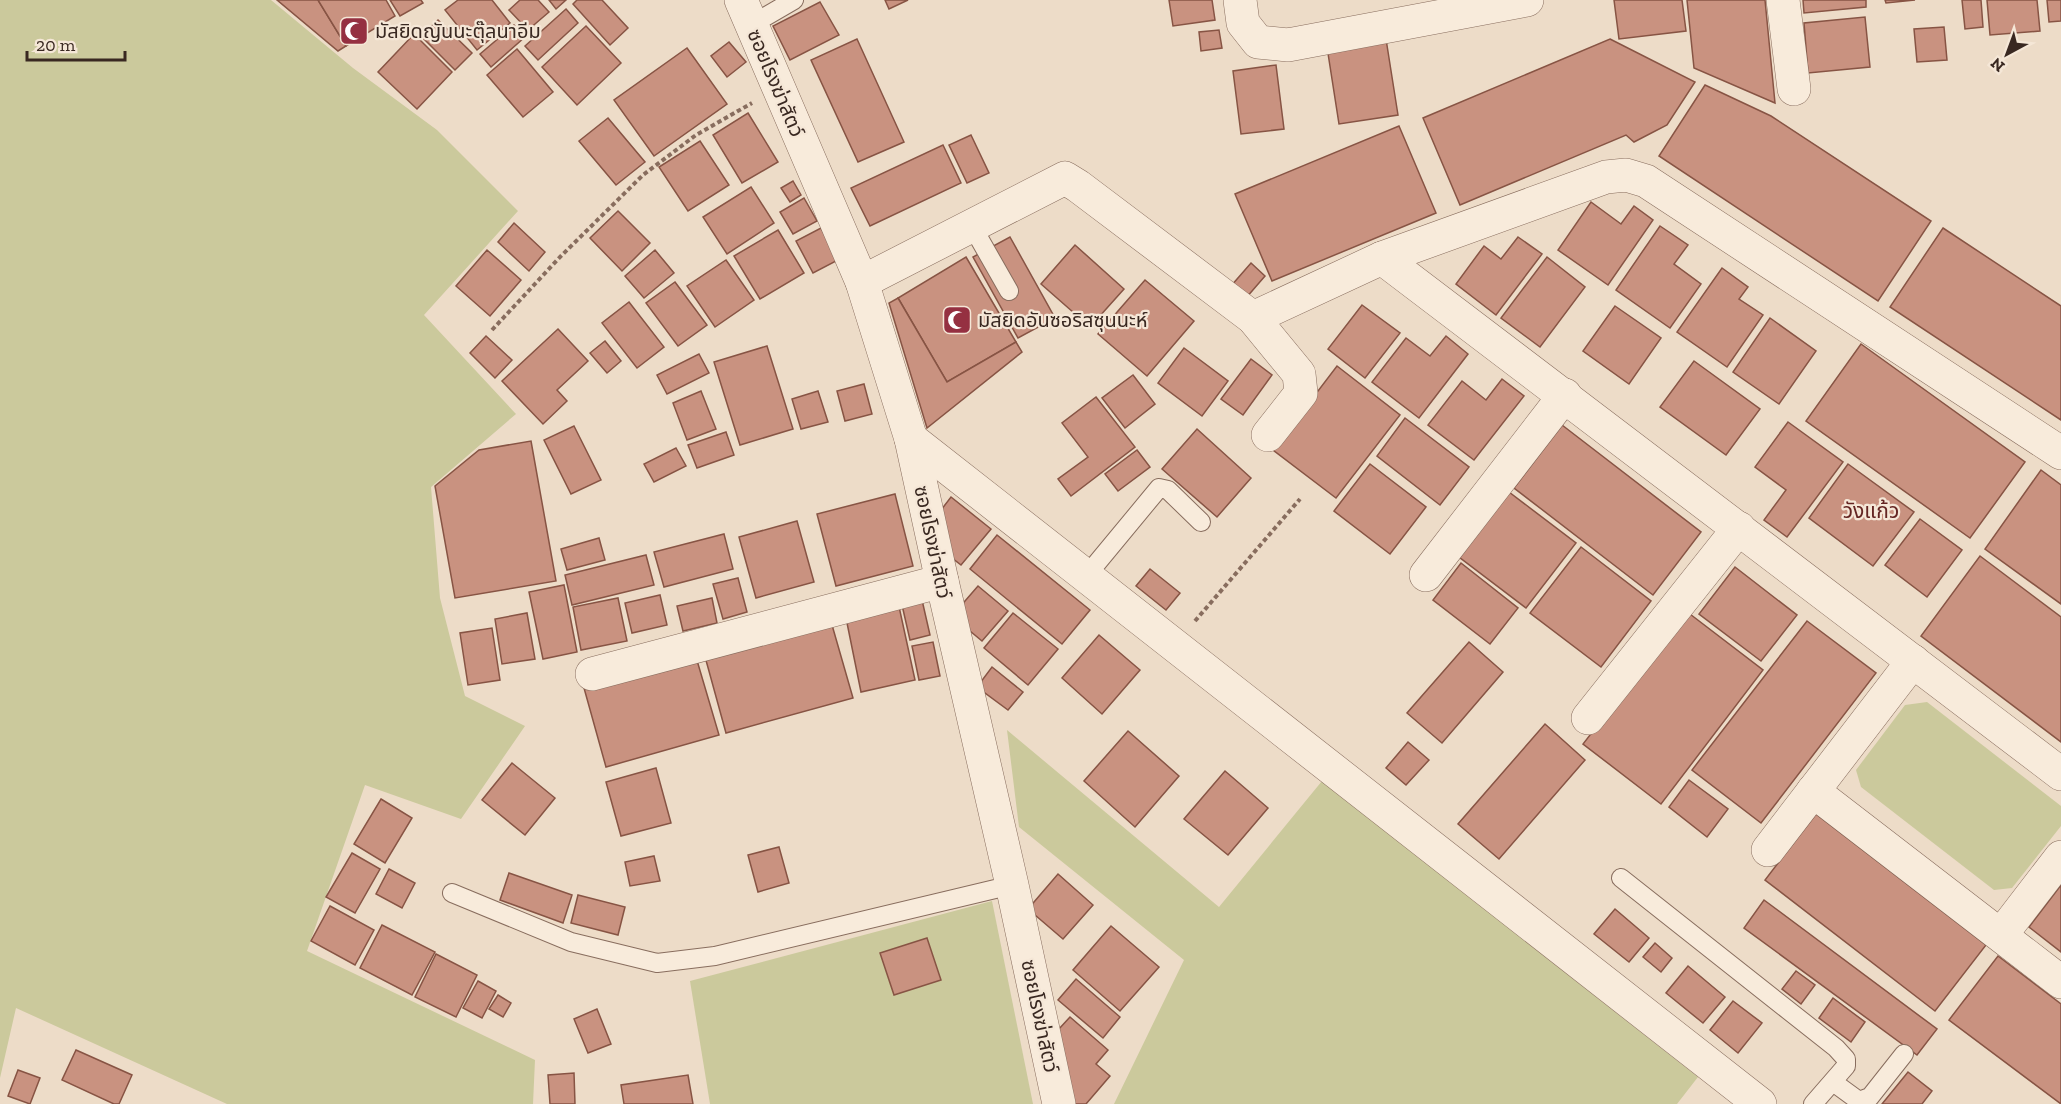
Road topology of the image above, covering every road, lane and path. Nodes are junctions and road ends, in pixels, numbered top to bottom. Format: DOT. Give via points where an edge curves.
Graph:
graph roads {
  1 [pos="794,0"];
  2 [pos="1240,0"];
  3 [pos="1527,0"];
  4 [pos="1783,0"];
  5 [pos="746,13"];
  6 [pos="778,88"];
  7 [pos="1794,89"];
  8 [pos="972,226"];
  9 [pos="1382,258"];
  10 [pos="862,282"];
  11 [pos="1009,291"];
  12 [pos="1253,318"];
  13 [pos="492,330"];
  14 [pos="1565,395"];
  15 [pos="1268,435"];
  16 [pos="911,439"];
  17 [pos="2061,453"];
  18 [pos="1300,499"];
  19 [pos="1201,522"];
  20 [pos="1739,528"];
  21 [pos="1086,575"];
  22 [pos="1425,575"];
  23 [pos="942,581"];
  24 [pos="1175,644"];
  25 [pos="1913,661"];
  26 [pos="592,674"];
  27 [pos="1588,718"];
  28 [pos="2061,774"];
  29 [pos="1813,791"];
  30 [pos="1768,850"];
  31 [pos="2061,857"];
  32 [pos="1622,878"];
  33 [pos="1012,885"];
  34 [pos="452,892"];
  35 [pos="2001,935"];
  36 [pos="2061,982"];
  37 [pos="1904,1054"];
  38 [pos="1833,1082"];
  39 [pos="1059,1104"];
  40 [pos="1760,1104"];
  41 [pos="1813,1104"];
  1 -- 5 [label="lane"];
  2 -- 3 [label="street" via="1243,23 1258,42 1288,45"];
  4 -- 7 [label="street"];
  5 -- 6 [label="street, ซอยโรงฆ่าสัตว์"];
  6 -- 10 [label="street, ซอยโรงฆ่าสัตว์"];
  6 -- 13 [label="path" via="696,135 643,175"];
  8 -- 10 [label="street"];
  8 -- 11 [label="lane"];
  8 -- 12 [label="street" via="1065,178"];
  9 -- 12 [label="street"];
  9 -- 14 [label="street"];
  9 -- 17 [label="street" via="1606,177 1626,175 1646,181"];
  10 -- 16 [label="street, ซอยโรงฆ่าสัตว์"];
  12 -- 15 [label="street" via="1299,374 1301,393"];
  14 -- 20 [label="street"];
  14 -- 22 [label="street"];
  16 -- 21 [label="street"];
  16 -- 23 [label="street, ซอยโรงฆ่าสัตว์"];
  18 -- 24 [label="path"];
  19 -- 21 [label="lane" via="1168,490 1159,488"];
  20 -- 25 [label="street"];
  20 -- 27 [label="street"];
  21 -- 24 [label="street"];
  23 -- 26 [label="street"];
  23 -- 33 [label="street, ซอยโรงฆ่าสัตว์"];
  24 -- 40 [label="street"];
  25 -- 28 [label="street"];
  25 -- 29 [label="street"];
  29 -- 30 [label="street"];
  29 -- 35 [label="street"];
  31 -- 35 [label="street"];
  32 -- 38 [label="lane" via="1836,1048 1846,1059 1846,1066"];
  33 -- 34 [label="lane" via="715,956 657,963 571,942"];
  33 -- 39 [label="street, ซอยโรงฆ่าสัตว์"];
  35 -- 36 [label="street"];
  37 -- 38 [label="lane" via="1864,1101"];
  38 -- 41 [label="lane"];
}
